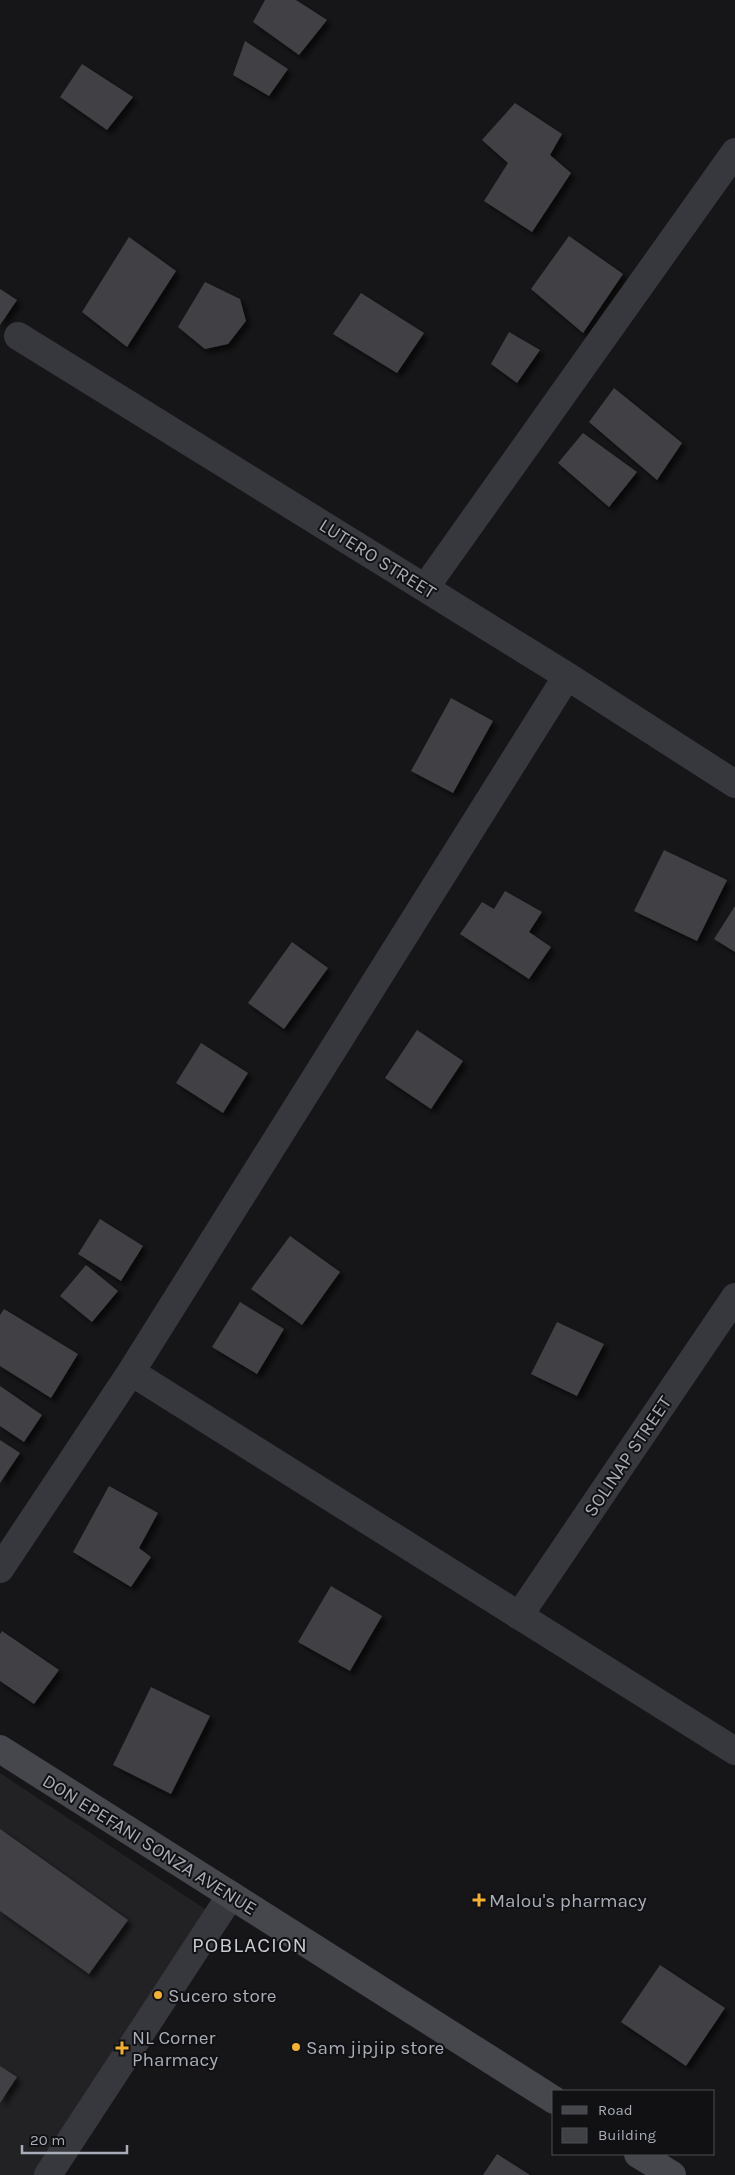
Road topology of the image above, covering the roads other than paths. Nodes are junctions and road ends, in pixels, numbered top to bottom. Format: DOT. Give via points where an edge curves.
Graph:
graph roads {
  1 [pos="735,152"];
  2 [pos="18,336"];
  3 [pos="426,588"];
  4 [pos="567,676"];
  5 [pos="735,784"];
  6 [pos="735,1297"];
  7 [pos="131,1372"];
  8 [pos="0,1568"];
  9 [pos="520,1616"];
  10 [pos="0,1749"];
  11 [pos="735,1751"];
  12 [pos="231,1895"];
  13 [pos="552,2099"];
  14 [pos="640,2155"];
  15 [pos="48,2175"];
  16 [pos="672,2175"];
  1 -- 3 [label="street"];
  2 -- 3 [label="street, LUTERO STREET"];
  3 -- 4 [label="street, LUTERO STREET"];
  4 -- 5 [label="street, LUTERO STREET"];
  4 -- 7 [label="street"];
  6 -- 9 [label="street, SOLINAP STREET"];
  7 -- 8 [label="street"];
  7 -- 9 [label="street"];
  9 -- 11 [label="street"];
  10 -- 12 [label="main road, DON EPEFANI SONZA AVENUE"];
  12 -- 13 [label="main road, DON EPEFANI SONZA AVENUE"];
  12 -- 15 [label="street"];
  14 -- 16 [label="main road"];
}
